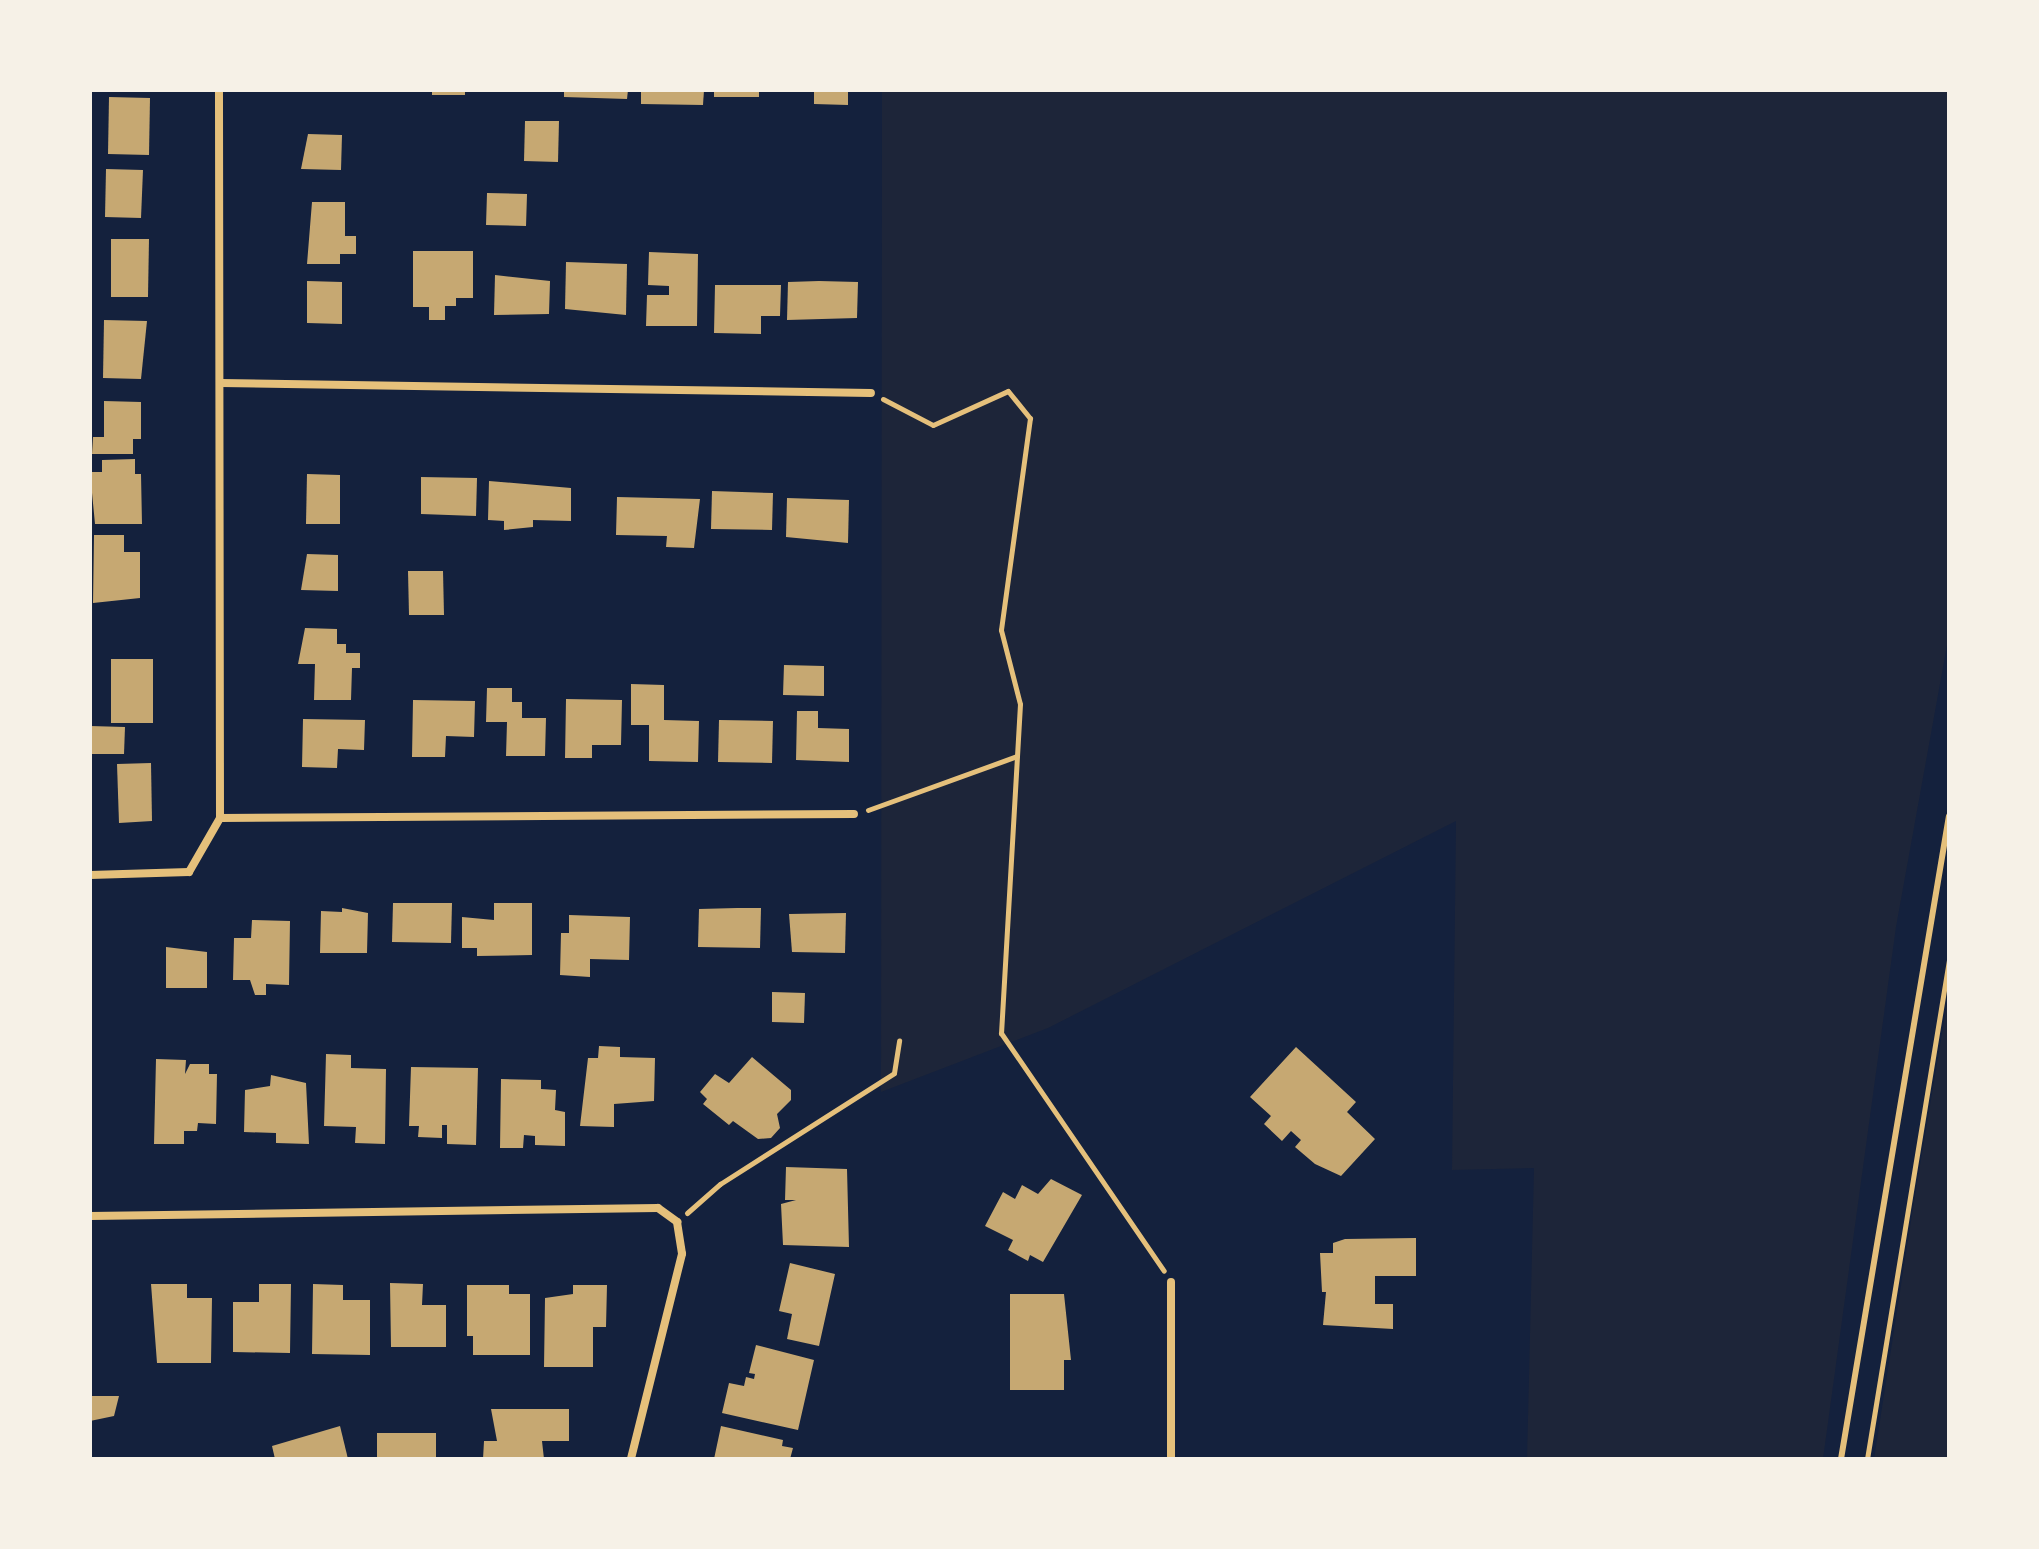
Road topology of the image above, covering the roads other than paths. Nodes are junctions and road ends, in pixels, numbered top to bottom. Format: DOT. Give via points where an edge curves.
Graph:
graph roads {
  1 [pos="219,90"];
  2 [pos="221,383"];
  3 [pos="871,393"];
  4 [pos="854,814"];
  5 [pos="1949,816"];
  6 [pos="220,818"];
  7 [pos="90,875"];
  8 [pos="90,1216"];
  9 [pos="1171,1282"];
  10 [pos="631,1459"];
  11 [pos="1171,1459"];
  12 [pos="1841,1459"];
  1 -- 2 [label="street"];
  2 -- 3 [label="street"];
  2 -- 6 [label="street"];
  4 -- 6 [label="street"];
  5 -- 12 [label="lane"];
  6 -- 7 [label="street" via="189,872"];
  8 -- 10 [label="street" via="658,1208 677,1222 682,1254"];
  9 -- 11 [label="street"];
}
